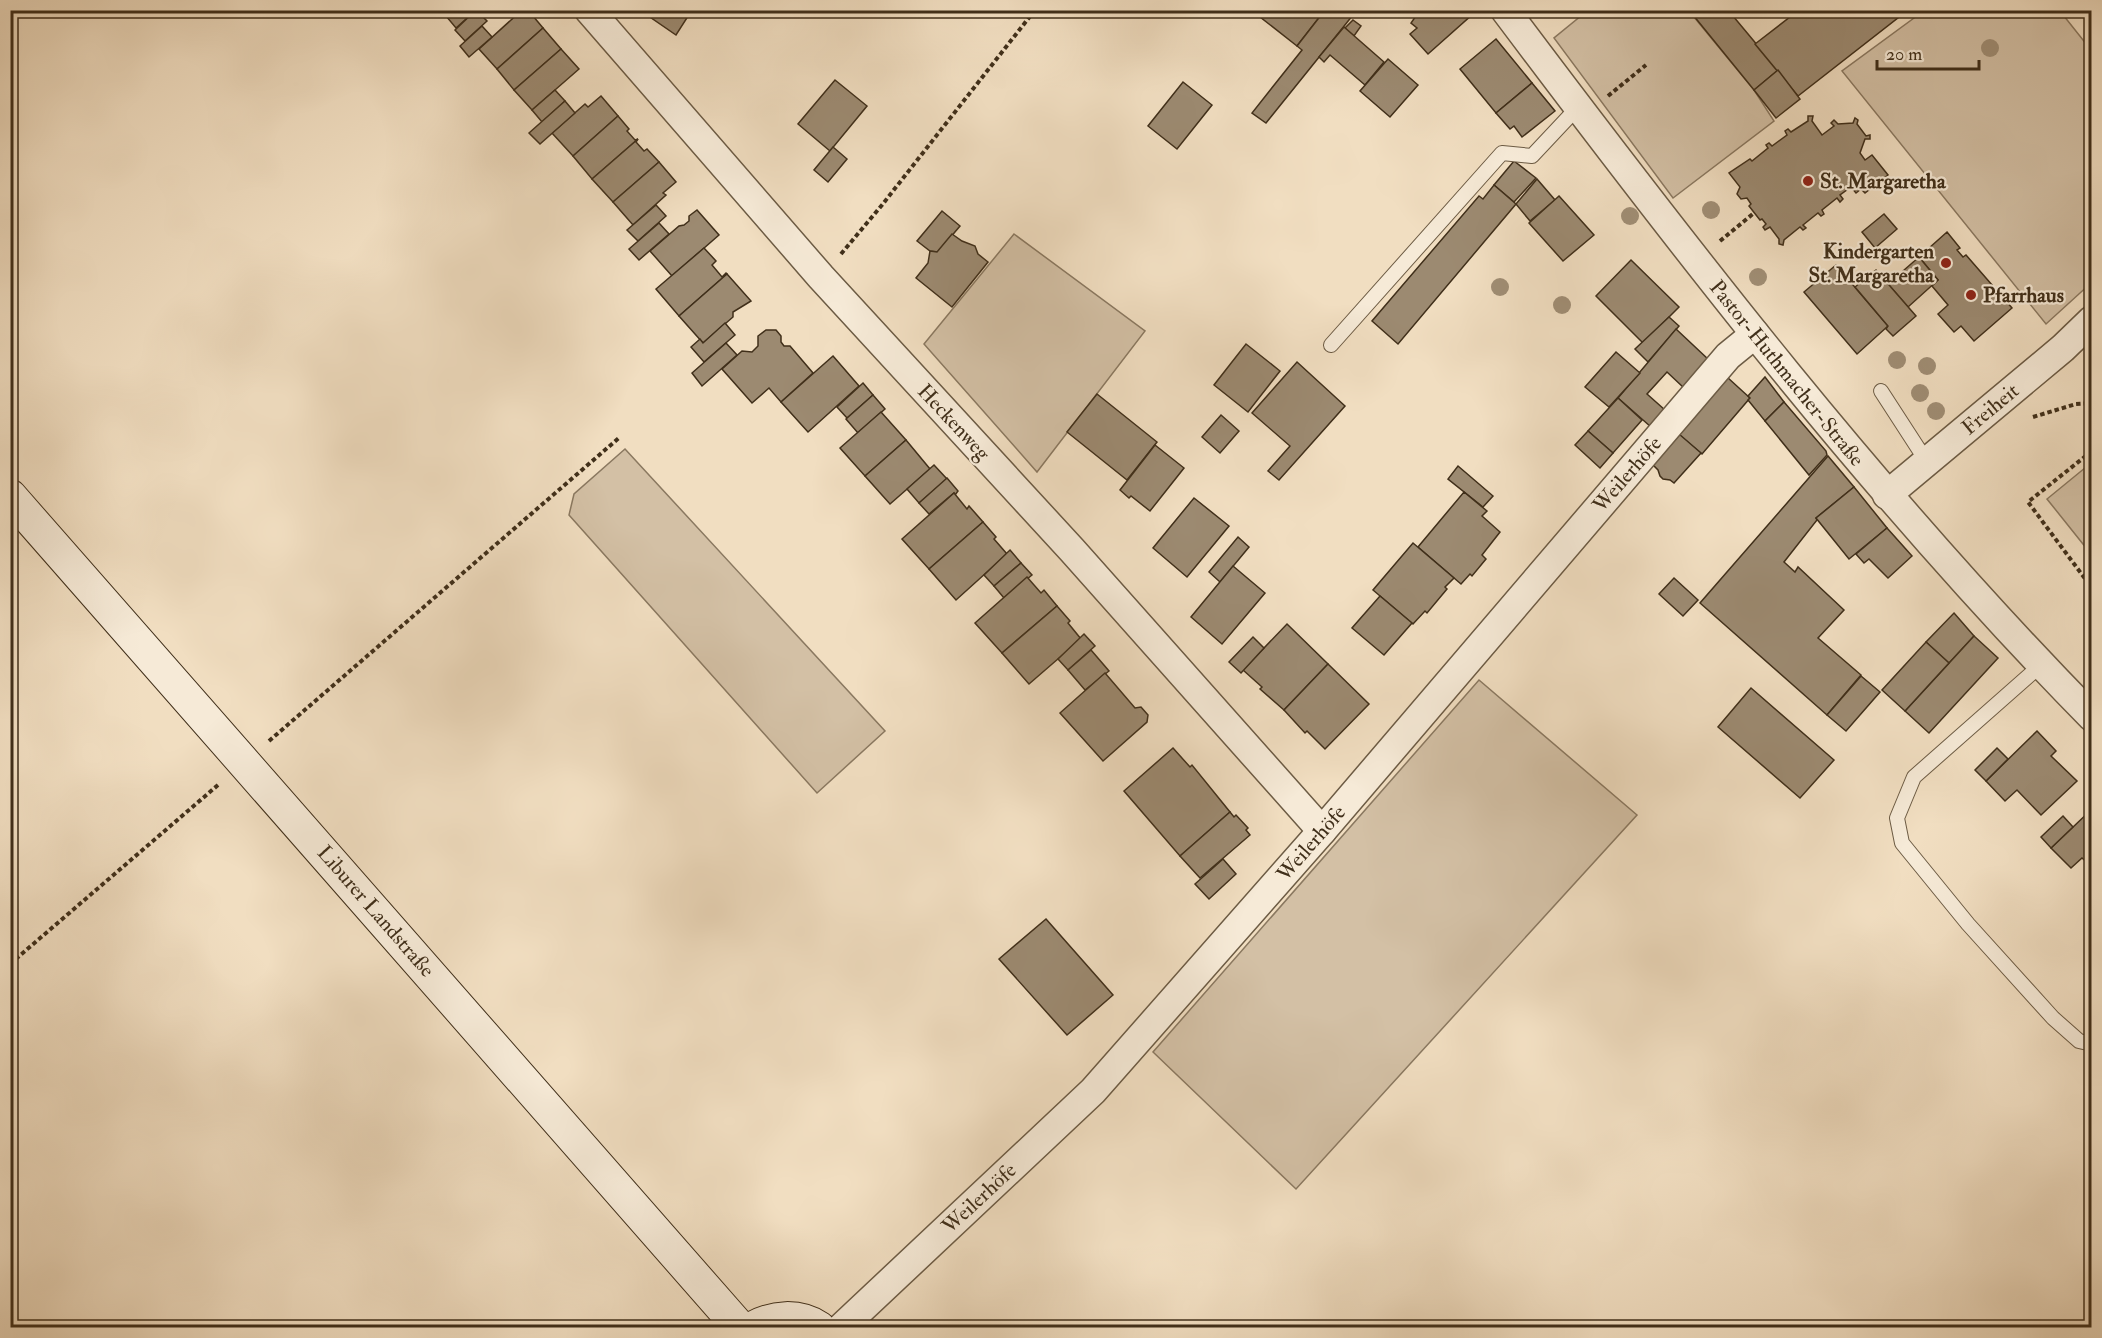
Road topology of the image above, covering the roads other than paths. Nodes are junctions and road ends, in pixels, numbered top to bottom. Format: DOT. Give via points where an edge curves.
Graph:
graph roads {
  1 [pos="589,10"];
  2 [pos="1505,10"];
  3 [pos="1581,111"];
  4 [pos="2091,320"];
  5 [pos="1755,334"];
  6 [pos="1331,345"];
  7 [pos="1881,391"];
  8 [pos="1927,462"];
  9 [pos="1887,495"];
  10 [pos="10,496"];
  11 [pos="2041,665"];
  12 [pos="2091,717"];
  13 [pos="1322,831"];
  14 [pos="2091,1044"];
  15 [pos="740,1328"];
  16 [pos="753,1328"];
  17 [pos="819,1328"];
  18 [pos="841,1328"];
  1 -- 13 [label="street, Heckenweg" via="821,277 1072,550"];
  2 -- 3 [label="street, Pastor-Huthmacher-Straße"];
  3 -- 5 [label="street, Pastor-Huthmacher-Straße"];
  3 -- 6 [label="lane" via="1532,156 1502,153"];
  4 -- 8 [label="street, Freiheit" via="2064,348"];
  5 -- 9 [label="street, Pastor-Huthmacher-Straße"];
  5 -- 13 [label="street, Weilerhöfe" via="1728,356"];
  7 -- 8 [label="lane"];
  8 -- 9 [label="street, Freiheit"];
  9 -- 11 [label="street, Pastor-Huthmacher-Straße"];
  10 -- 15 [label="street, Liburer Landstraße"];
  11 -- 12 [label="street, Pastor-Huthmacher-Straße"];
  11 -- 14 [label="lane" via="1914,777 1897,818 1902,843 1968,924 2053,1018 2079,1041"];
  13 -- 18 [label="street, Weilerhöfe" via="1093,1091"];
  16 -- 17 [label="street" via="765,1321 789,1318"];
}
